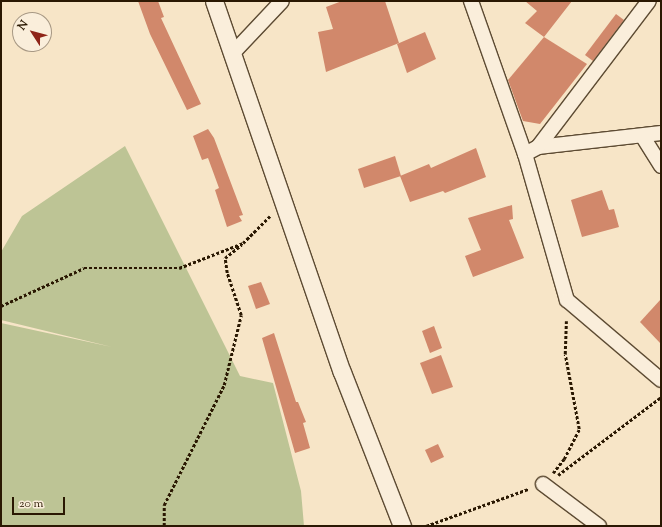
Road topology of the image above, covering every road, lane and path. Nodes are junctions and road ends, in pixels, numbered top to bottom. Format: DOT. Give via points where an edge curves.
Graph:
graph roads {
  1 [pos="214,1"];
  2 [pos="282,1"];
  3 [pos="471,1"];
  4 [pos="649,1"];
  5 [pos="233,53"];
  6 [pos="661,134"];
  7 [pos="643,137"];
  8 [pos="538,147"];
  9 [pos="525,154"];
  10 [pos="661,166"];
  11 [pos="282,203"];
  12 [pos="243,243"];
  13 [pos="567,300"];
  14 [pos="1,306"];
  15 [pos="661,380"];
  16 [pos="543,484"];
  17 [pos="595,522"];
  18 [pos="164,526"];
  19 [pos="402,526"];
  20 [pos="606,526"];
  1 -- 5 [label="street"];
  2 -- 5 [label="street"];
  3 -- 9 [label="street"];
  4 -- 8 [label="street"];
  5 -- 11 [label="street"];
  6 -- 7 [label="street"];
  7 -- 8 [label="street"];
  7 -- 10 [label="street"];
  8 -- 9 [label="street"];
  9 -- 13 [label="street"];
  11 -- 12 [label="path"];
  11 -- 19 [label="street" via="342,372"];
  12 -- 14 [label="path" via="179,268 84,268"];
  12 -- 18 [label="path" via="225,258 227,273 241,315 224,385 164,505"];
  13 -- 15 [label="street"];
  13 -- 16 [label="path" via="565,354 579,429 564,458"];
  16 -- 17 [label="street"];
  17 -- 20 [label="street"];
}
